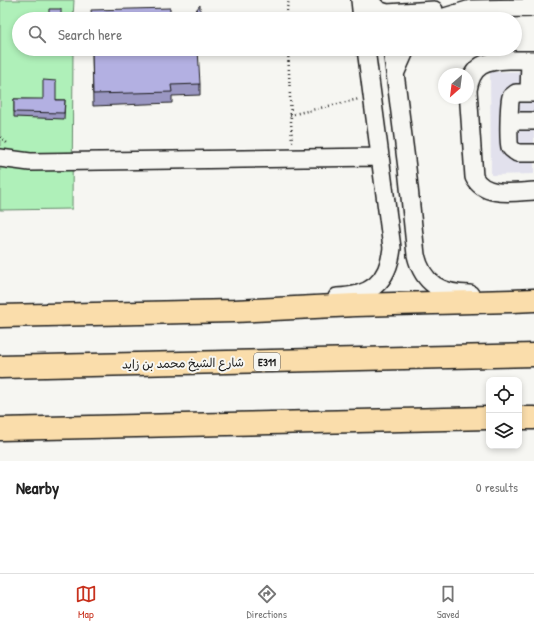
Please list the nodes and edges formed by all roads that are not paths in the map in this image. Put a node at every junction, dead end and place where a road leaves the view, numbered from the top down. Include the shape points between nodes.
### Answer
1 (360, 0) edge
2 (369, 0) edge
3 (416, 0) edge
4 (534, 8) edge
5 (387, 11) edge
6 (361, 12) edge
7 (403, 12) edge
8 (432, 12) edge
9 (450, 12) edge
10 (367, 56) edge
11 (393, 56) edge
12 (403, 56) edge
13 (532, 60) edge
14 (395, 74) junction
15 (532, 93) edge
16 (509, 121) junction
17 (534, 121) edge
18 (534, 153) edge
19 (0, 158) edge
20 (380, 163) junction
21 (407, 168) junction
22 (534, 191) edge
23 (534, 295) edge
24 (534, 300) edge
25 (282, 309) junction
26 (234, 311) junction
27 (534, 312) edge
28 (0, 316) edge
29 (534, 355) edge
30 (0, 367) edge
31 (486, 418) edge
32 (522, 418) edge
33 (534, 418) edge
34 (0, 429) edge

1 - 6 street
2 - 5 street via 378,10
3 - 8 street
4 - 9 street
5 - 7 street
10 - 20 street
11 - 14 street
12 - 14 street
13 - 15 street
13 - 22 street via 491,61 483,64 472,75 468,90 476,182 495,192
14 - 21 street
15 - 16 street via 516,93 511,97
16 - 17 street
16 - 18 street via 509,143 512,149 518,153
19 - 20 street via 30,162 292,158
20 - 21 street
20 - 26 street via 392,248 387,270 374,287 355,296 284,299
21 - 23 street via 416,255 420,270 430,282 438,288 458,294
24 - 25 highway
25 - 26 highway
25 - 27 highway via 362,316
26 - 28 highway
29 - 30 highway, شارع الشيخ محمد بن زايد / E311
31 - 34 highway
32 - 33 highway

